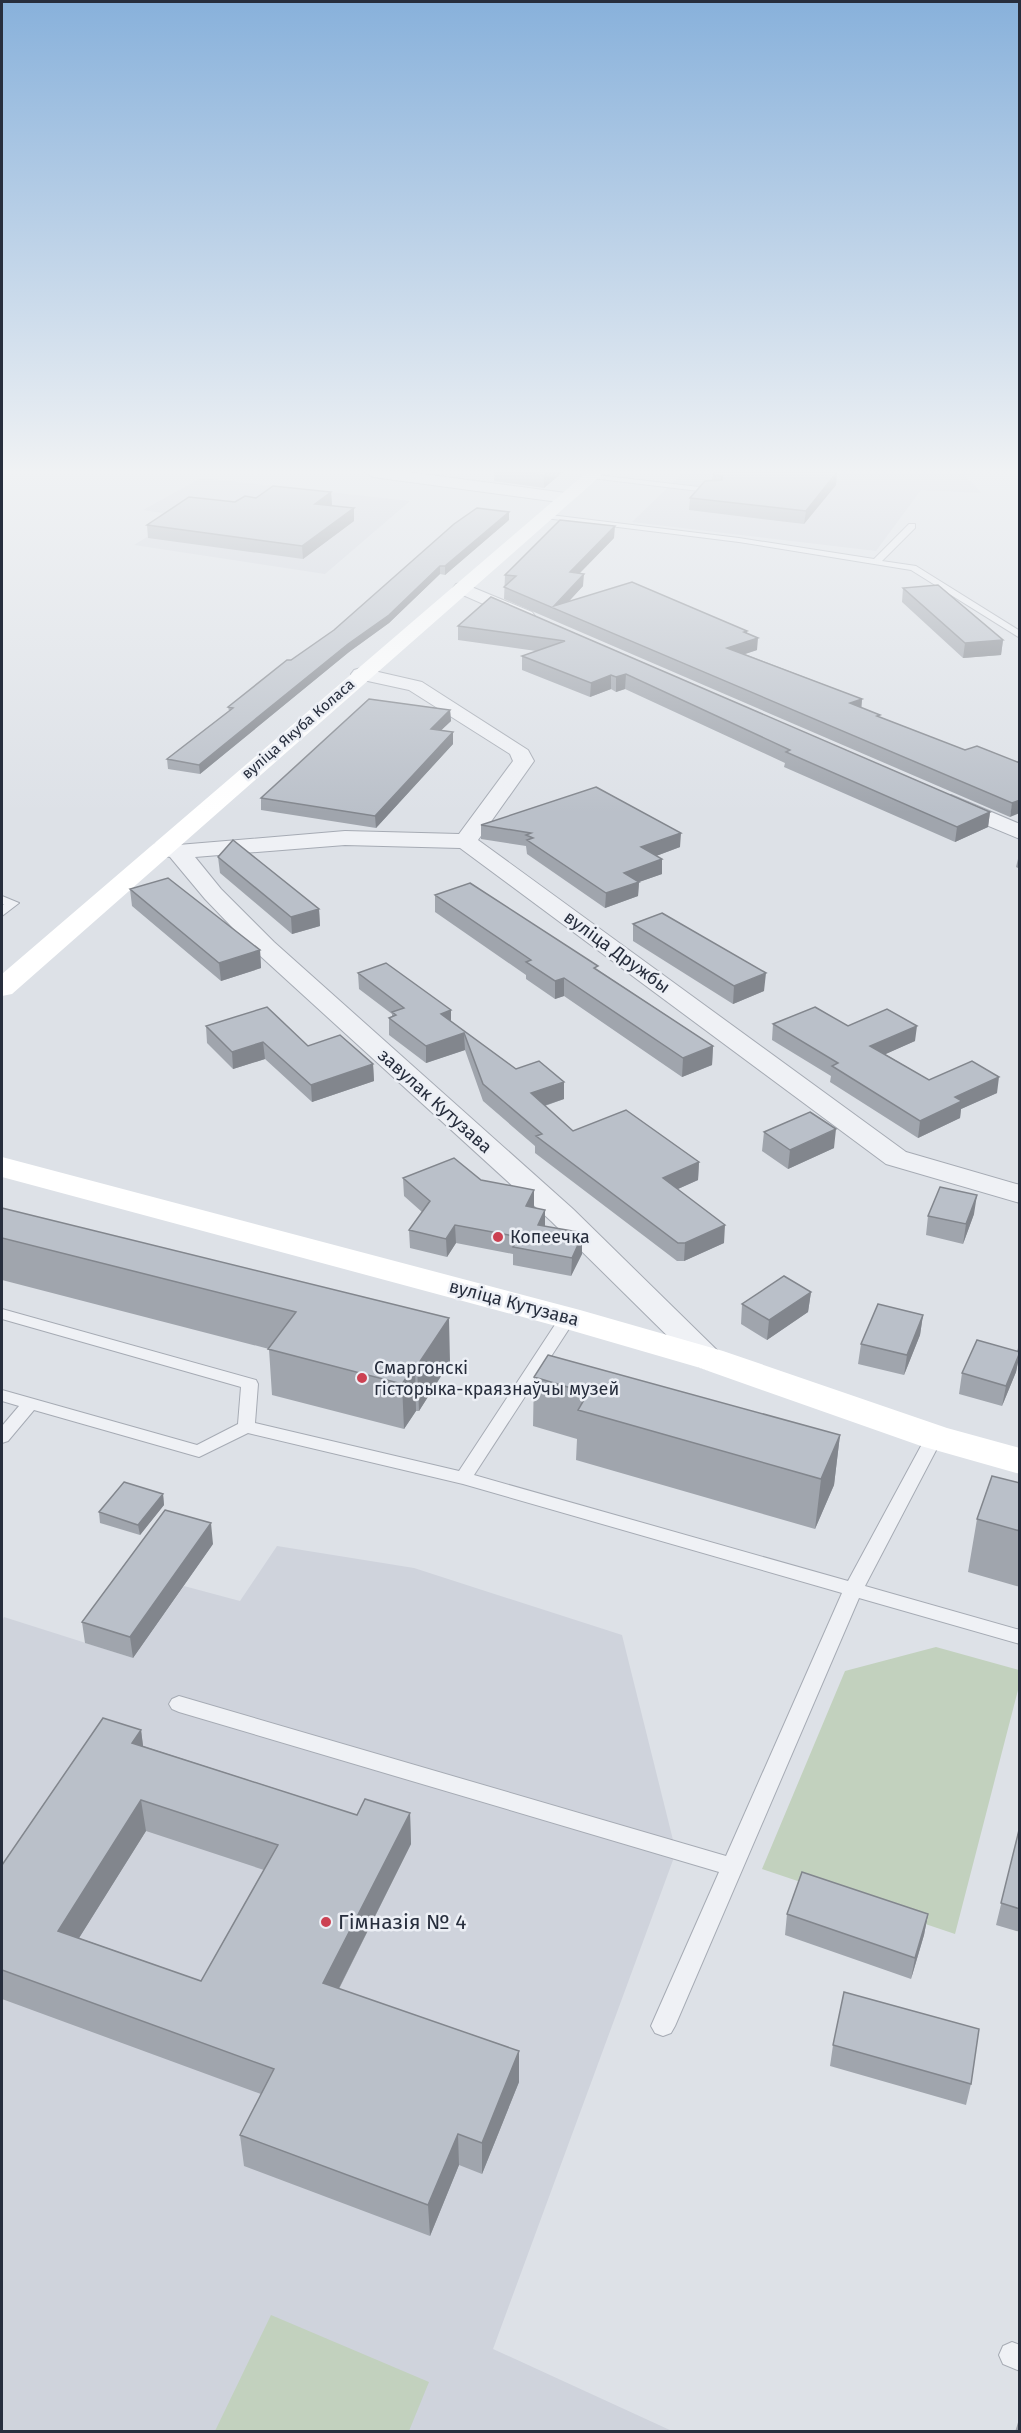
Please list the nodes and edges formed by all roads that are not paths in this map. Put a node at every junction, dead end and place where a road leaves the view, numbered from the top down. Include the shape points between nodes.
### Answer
1 (465, 586) edge
2 (941, 586) edge
3 (462, 588) junction
4 (542, 623) edge
5 (1020, 635) edge
6 (361, 674) junction
7 (933, 794) edge
8 (1020, 832) edge
9 (465, 841) junction
10 (169, 850) junction
11 (2, 900) edge
12 (2, 912) edge
13 (2, 988) edge
14 (2, 1167) edge
15 (1020, 1194) edge
16 (2, 1314) edge
17 (568, 1318) junction
18 (710, 1359) junction
19 (2, 1396) edge
20 (30, 1404) junction
21 (246, 1427) junction
22 (2, 1437) edge
23 (934, 1437) junction
24 (1020, 1461) edge
25 (463, 1478) junction
26 (853, 1590) junction
27 (1020, 1637) edge
28 (179, 1704) dead end
29 (732, 1867) junction
30 (663, 2026) dead end

1 - 3 main road, вуліца Якуба Коласа
2 - 5 lane
3 - 4 street
3 - 6 main road, вуліца Якуба Коласа
6 - 9 street via 415,686 518,750 524,761
6 - 10 main road, вуліца Якуба Коласа
7 - 8 street
9 - 10 street via 345,838
9 - 15 street, вуліца Дружбы via 896,1158
10 - 13 main road, вуліца Якуба Коласа
10 - 18 street, завулак Кутузава via 265,948 562,1215
11 - 12 lane via 13,903
14 - 17 main road, вуліца Кутузава
16 - 21 lane via 250,1384
17 - 18 main road, вуліца Кутузава
17 - 25 lane
18 - 23 main road, вуліца Кутузава
19 - 20 lane
20 - 21 lane via 199,1451
20 - 22 lane
21 - 25 lane
23 - 24 main road, вуліца Кутузава
23 - 26 lane
25 - 26 lane
26 - 27 lane
26 - 29 lane
28 - 29 lane
29 - 30 lane

